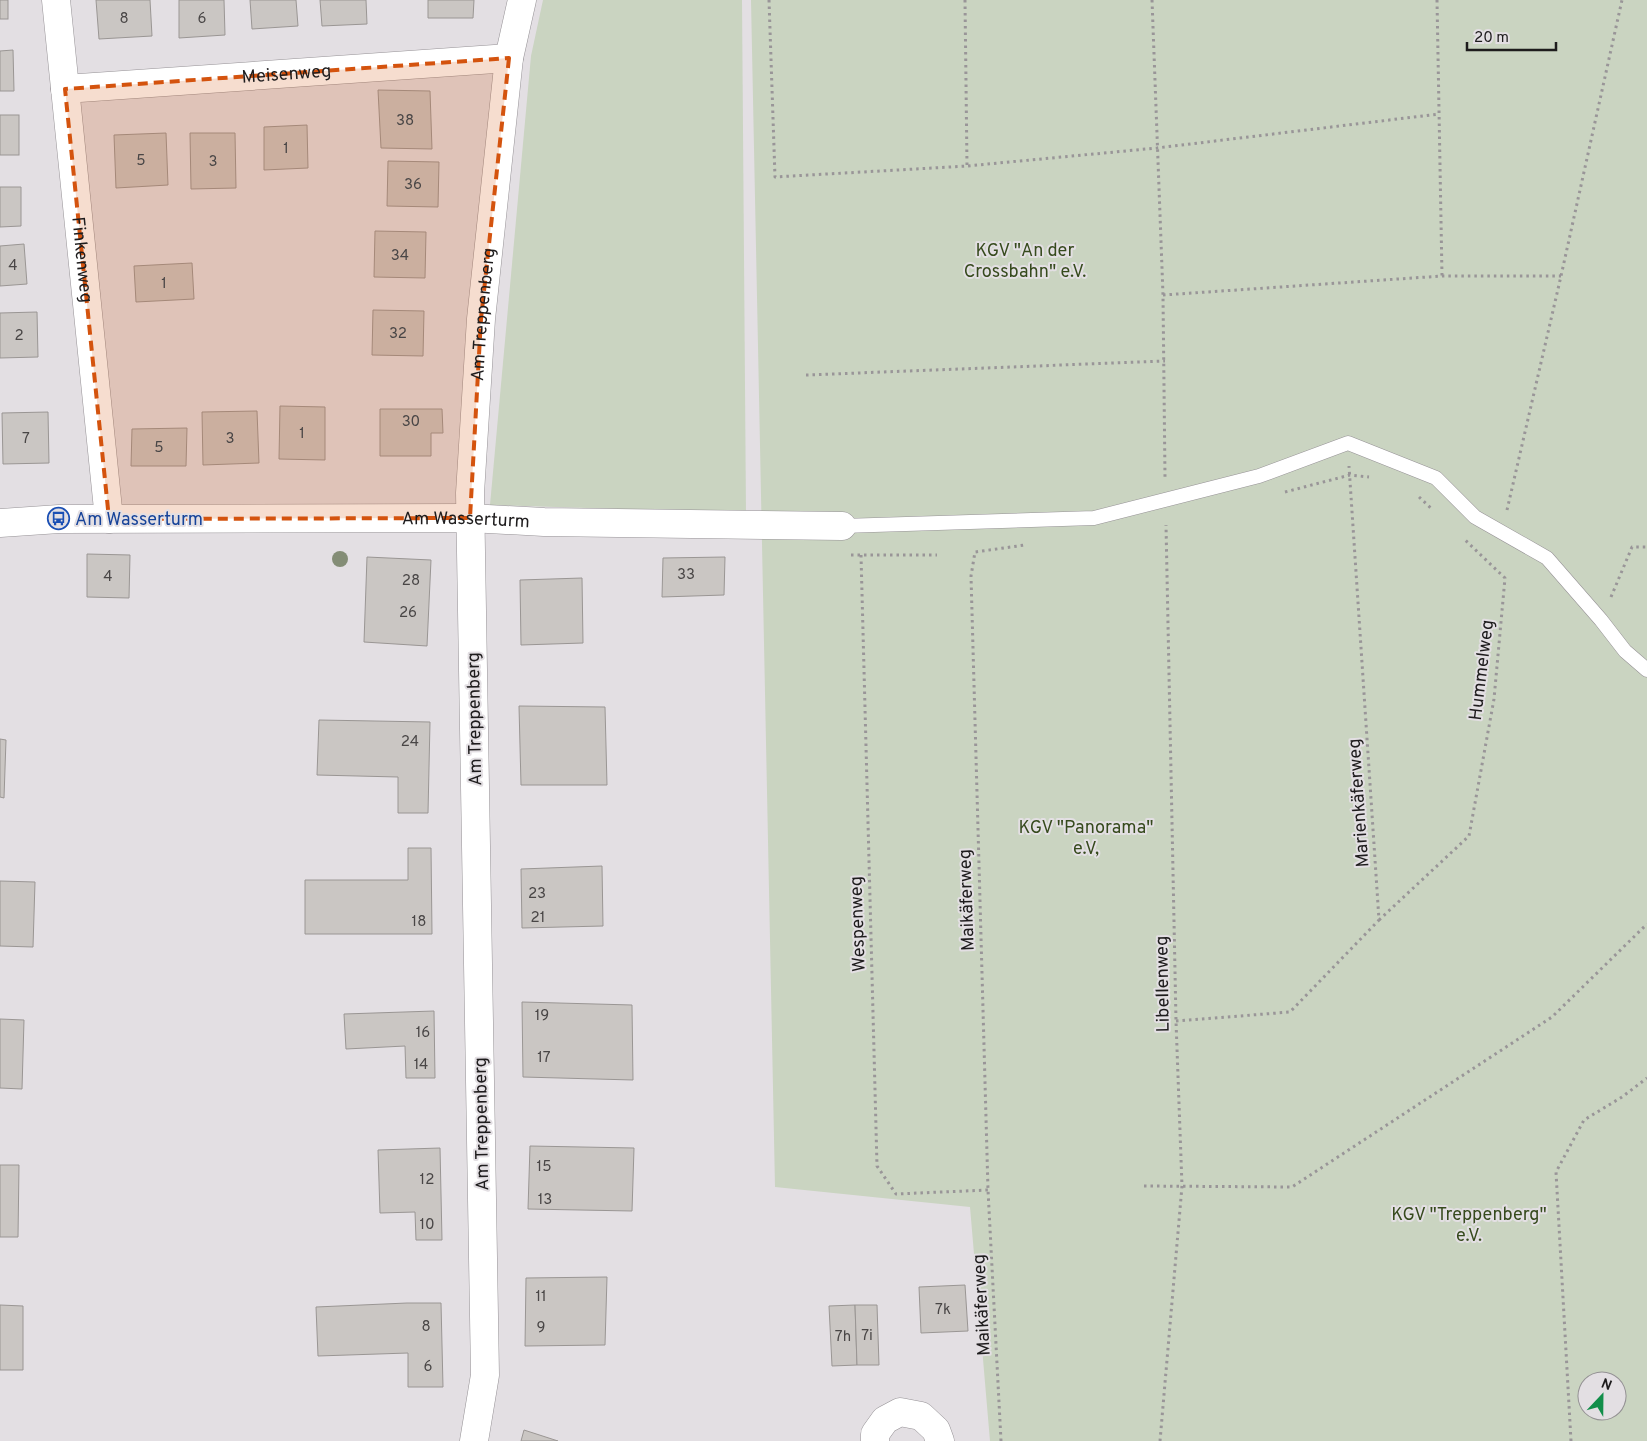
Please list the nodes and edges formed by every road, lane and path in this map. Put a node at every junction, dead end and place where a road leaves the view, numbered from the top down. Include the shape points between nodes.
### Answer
1 (56, 0) edge
2 (522, 0) edge
3 (769, 0) edge
4 (965, 0) edge
5 (1152, 0) edge
6 (1438, 0) edge
7 (1622, 0) edge
8 (509, 58) junction
9 (65, 89) junction
10 (1439, 114) junction
11 (1157, 148) junction
12 (967, 166) junction
13 (1442, 276) junction
14 (1561, 276) junction
15 (1163, 295) junction
16 (1165, 361) junction
17 (806, 376) dead end
18 (1348, 443) junction
19 (1350, 475) junction
20 (1377, 478) dead end
21 (1416, 494) dead end
22 (1165, 500) junction
23 (1435, 512) dead end
24 (470, 518) junction
25 (109, 519) junction
26 (0, 523) edge
27 (842, 526) joint
28 (1156, 526) dead end
29 (1456, 532) dead end
30 (1502, 532) junction
31 (1032, 544) dead end
32 (1647, 547) edge
33 (846, 555) dead end
34 (861, 555) junction
35 (938, 555) dead end
36 (1601, 620) junction
37 (1647, 670) edge
38 (1379, 920) junction
39 (1647, 924) edge
40 (1176, 1021) junction
41 (1647, 1078) edge
42 (1144, 1186) dead end
43 (1182, 1186) junction
44 (988, 1190) junction
45 (474, 1441) edge
46 (875, 1441) edge
47 (940, 1441) edge
48 (1001, 1441) edge
49 (1160, 1441) edge
50 (1571, 1441) edge

1 - 9 street, Finkenweg
2 - 8 street, Am Treppenberg
3 - 12 path via 775,177
4 - 12 path
5 - 11 path
6 - 10 path
7 - 14 path
8 - 9 street, Meisenweg
8 - 24 street, Am Treppenberg via 481,320
9 - 25 street, Finkenweg
10 - 11 path
10 - 13 path
11 - 12 path
11 - 15 path
13 - 14 path
13 - 15 path
14 - 30 path
15 - 16 path
16 - 17 path
16 - 22 path
18 - 19 path, Marienkäferweg
18 - 22 lane via 1259,476
18 - 30 lane via 1436,478 1475,517
19 - 20 path
19 - 38 path, Marienkäferweg
21 - 23 path
22 - 27 lane via 1094,518
24 - 25 street, Am Wasserturm
24 - 27 street, Am Wasserturm
24 - 45 street, Am Treppenberg via 485,1375
25 - 26 street, Am Wasserturm
28 - 40 path, Libellenweg via 1166,525
29 - 38 path, Hummelweg via 1505,578 1494,699 1469,836
30 - 36 lane via 1547,558
31 - 44 path, Maikäferweg via 975,552 971,576
32 - 36 path via 1632,547
33 - 34 path
34 - 35 path
34 - 44 path, Wespenweg via 877,1166 896,1194
36 - 37 lane via 1625,651
38 - 40 path via 1290,1012
39 - 43 path via 1552,1017 1292,1187
40 - 43 path, Libellenweg
41 - 50 path via 1584,1120 1556,1172
42 - 43 path
43 - 49 path, Libellenweg
44 - 48 path, Maikäferweg
46 - 47 street via 875,1434 885,1420 900,1412 921,1416 936,1430

